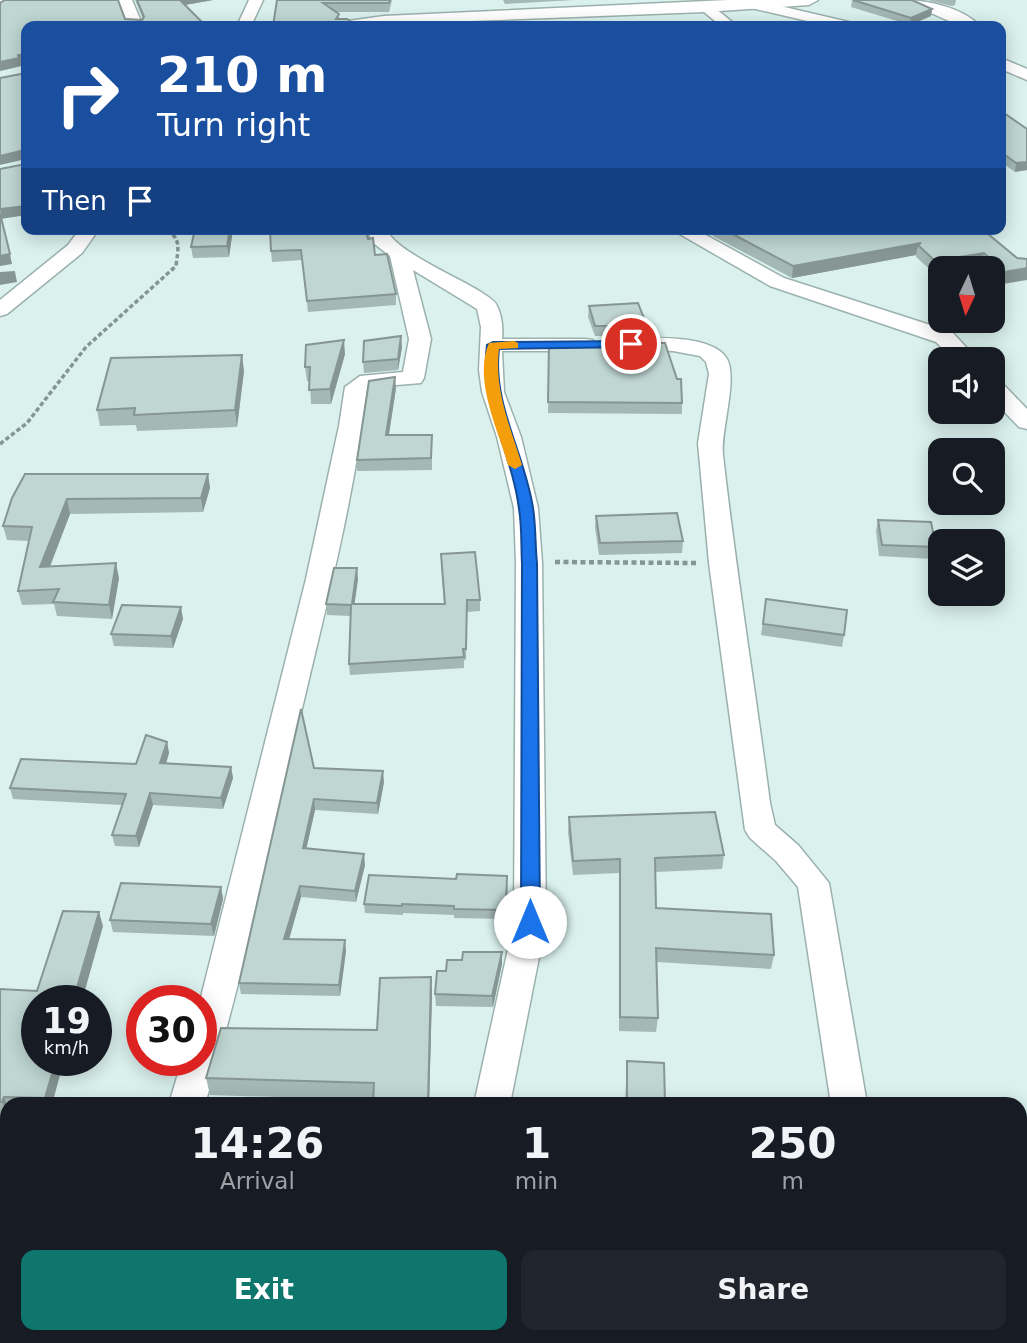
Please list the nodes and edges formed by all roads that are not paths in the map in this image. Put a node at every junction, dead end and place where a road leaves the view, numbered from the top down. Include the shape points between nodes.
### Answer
1 (2, 0) edge
2 (125, 0) edge
3 (256, 0) edge
4 (809, 0) edge
5 (909, 0) edge
6 (712, 4) edge
7 (752, 4) junction
8 (0, 6) edge
9 (134, 21) edge
10 (246, 21) edge
11 (432, 21) edge
12 (726, 21) edge
13 (826, 21) edge
14 (962, 21) edge
15 (1006, 65) edge
16 (1027, 75) edge
17 (86, 235) edge
18 (378, 235) edge
19 (691, 235) edge
20 (399, 254) junction
21 (56, 266) junction
22 (11, 273) edge
23 (0, 310) edge
24 (493, 345) junction
25 (954, 347) edge
26 (1005, 399) edge
27 (1027, 422) edge
28 (217, 1004) edge
29 (196, 1076) edge
30 (189, 1097) edge
31 (493, 1097) edge
32 (848, 1097) edge

1 - 8 street
2 - 9 street
3 - 10 street
4 - 7 street
5 - 14 street
6 - 7 street
6 - 11 street
6 - 12 street
7 - 13 street
15 - 16 street
17 - 21 street
18 - 20 street
19 - 25 street via 777,282 944,337
20 - 24 street via 487,306
20 - 28 street via 421,339 413,378 356,387 319,579
21 - 22 street
21 - 23 street
24 - 31 street via 493,392 526,508 530,922
24 - 32 street via 673,345 707,351 717,360 720,374 710,443 748,757 761,830 813,883
26 - 27 street
29 - 30 street

